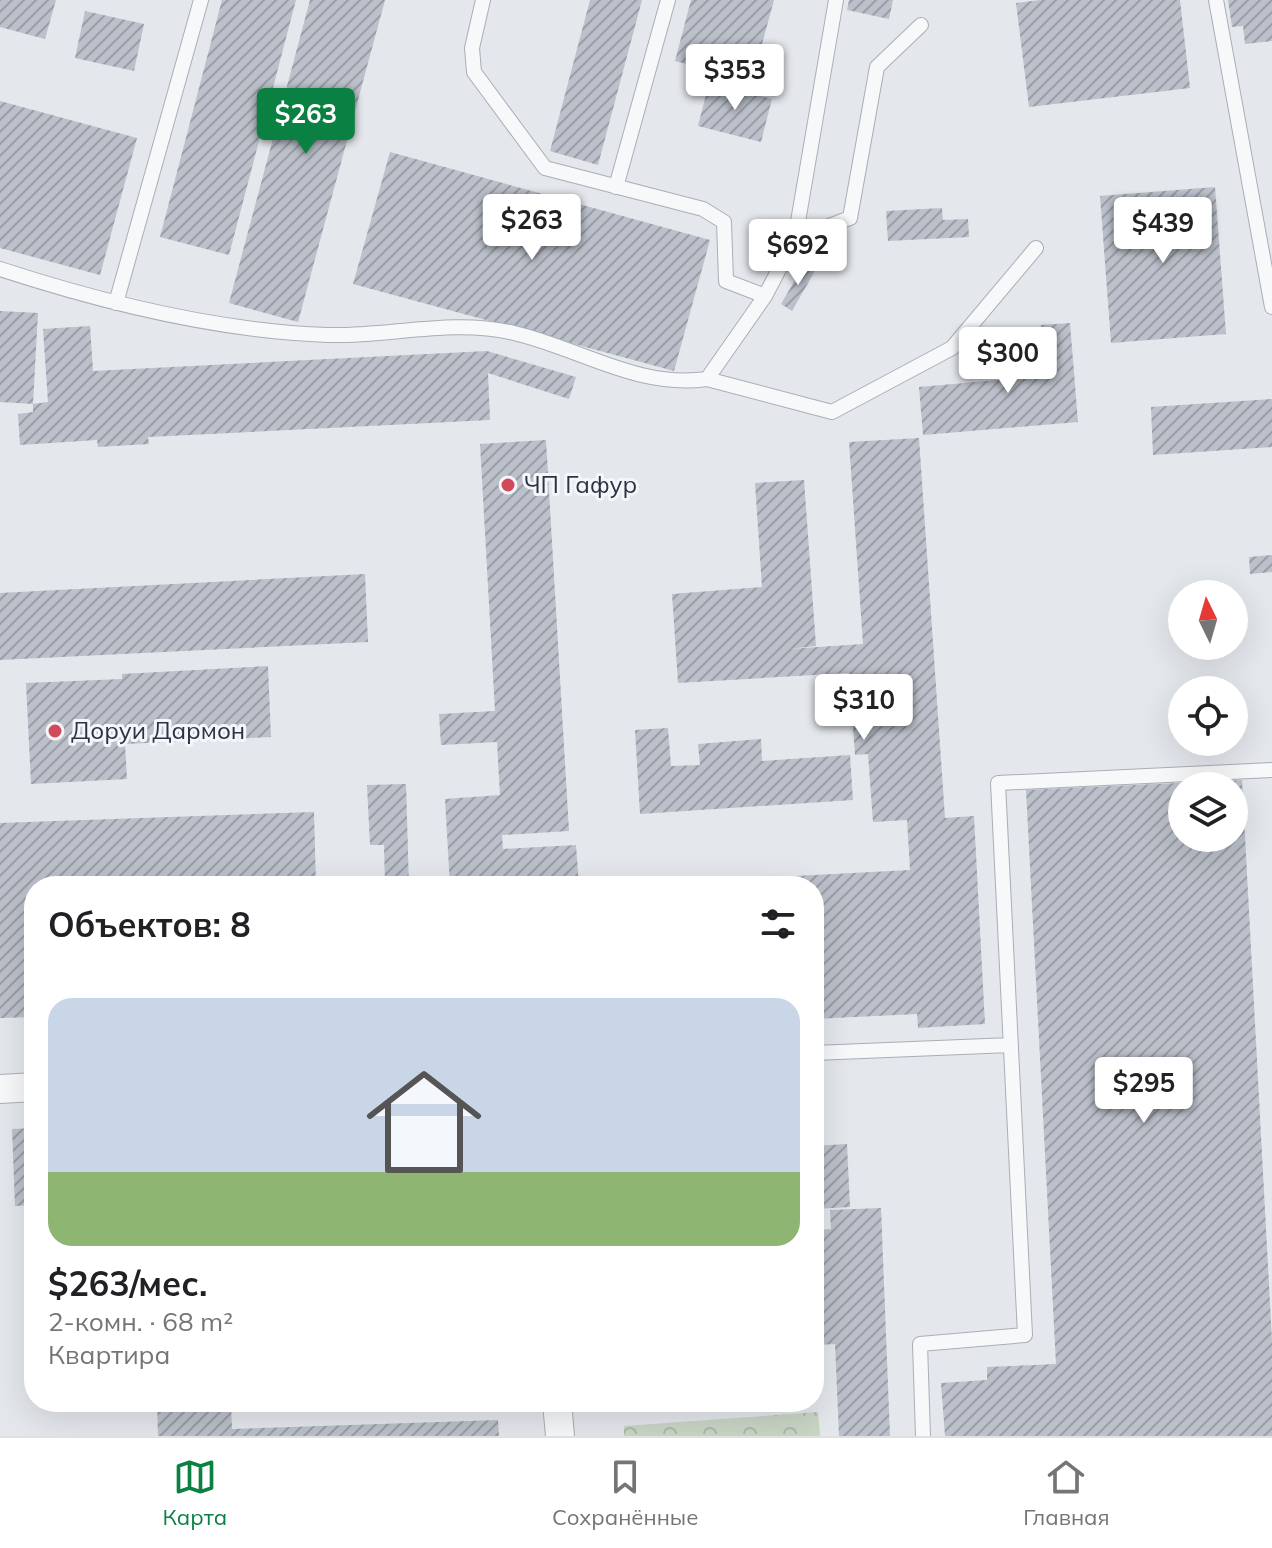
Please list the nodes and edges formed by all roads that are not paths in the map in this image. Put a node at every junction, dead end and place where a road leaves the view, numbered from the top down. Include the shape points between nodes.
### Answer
1 (201, 0) edge
2 (483, 0) edge
3 (668, 0) edge
4 (836, 0) edge
5 (1216, 0) edge
6 (921, 25) dead end
7 (616, 187) junction
8 (795, 239) junction
9 (1036, 248) dead end
10 (0, 269) edge
11 (765, 296) junction
12 (116, 303) junction
13 (1272, 307) edge
14 (707, 379) junction
15 (1272, 770) edge
16 (1011, 1045) junction
17 (824, 1053) edge
18 (24, 1088) edge
19 (0, 1089) edge
20 (558, 1412) edge
21 (560, 1436) edge
22 (923, 1436) edge

1 - 12 lane
2 - 7 lane via 472,48 474,72 545,168
3 - 7 lane
4 - 8 lane
5 - 13 lane
6 - 8 lane via 877,67 850,218
7 - 11 lane via 703,209 724,222 726,281
8 - 11 lane
9 - 14 lane via 952,348 832,412
10 - 12 lane
11 - 14 lane
12 - 14 lane via 280,333 344,335 460,327 514,333 645,376 679,383
15 - 16 lane via 998,783
16 - 17 lane
16 - 22 lane via 1025,1335 920,1344
18 - 19 street
20 - 21 street

